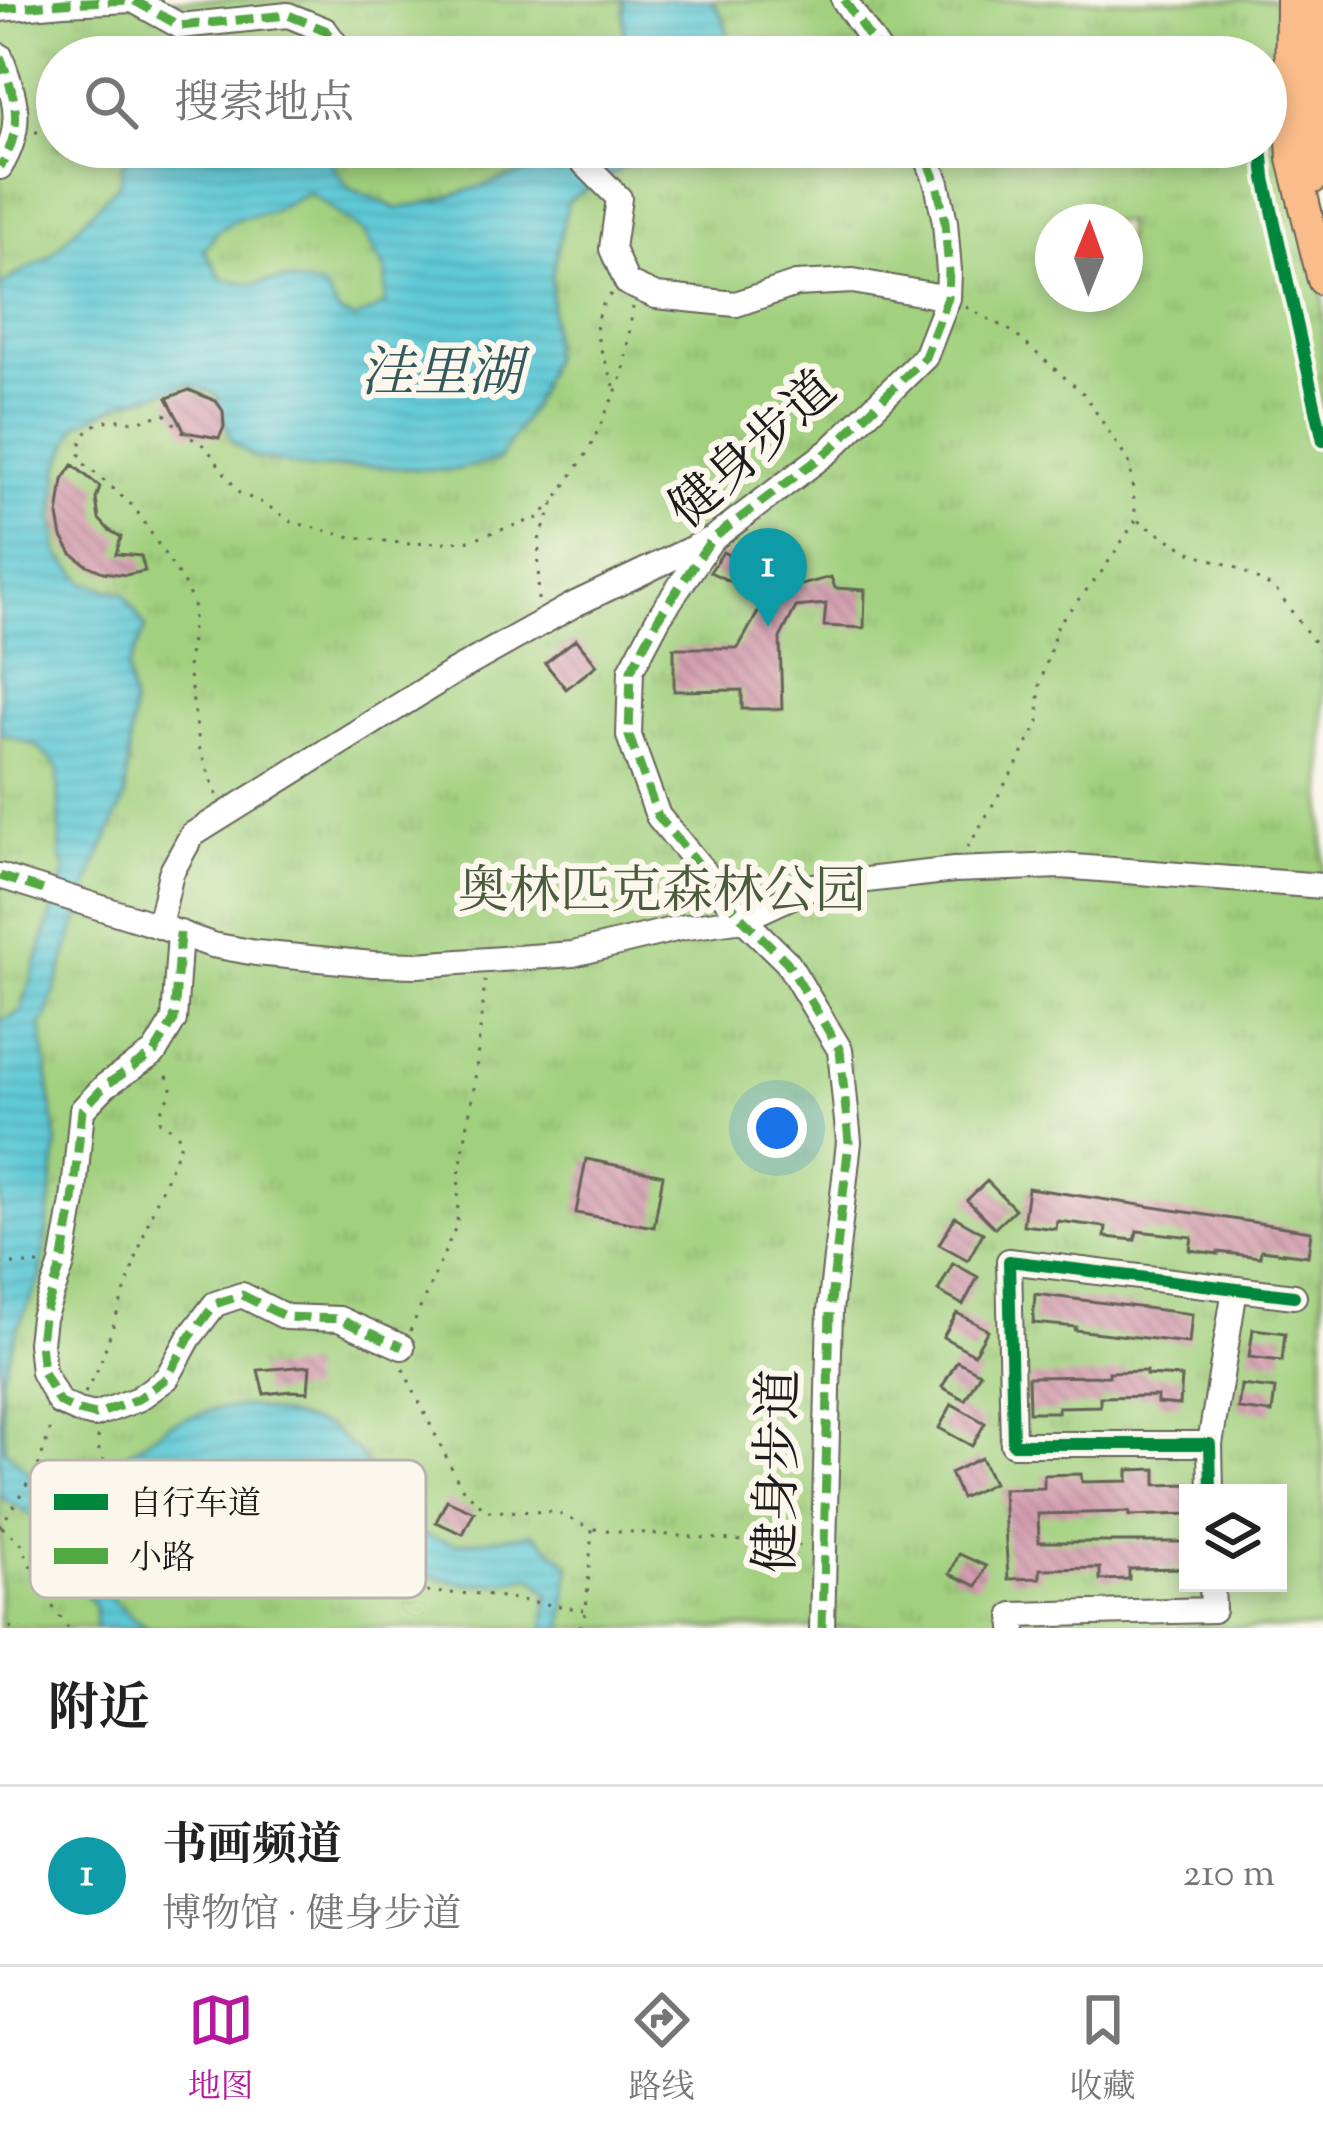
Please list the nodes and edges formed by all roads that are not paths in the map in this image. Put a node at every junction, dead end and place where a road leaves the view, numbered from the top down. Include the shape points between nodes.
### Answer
1 (844, 0) edge
2 (1303, 7) edge
3 (0, 9) edge
4 (329, 36) edge
5 (869, 36) edge
6 (0, 56) edge
7 (0, 167) edge
8 (589, 168) edge
9 (931, 168) edge
10 (1323, 280) edge
11 (948, 298) junction
12 (711, 540) junction
13 (0, 875) edge
14 (1323, 886) edge
15 (743, 919) junction
16 (170, 930) junction
17 (1235, 1288) junction
18 (1294, 1296) dead end
19 (402, 1347) road end
20 (1210, 1444) junction
21 (1211, 1484) edge
22 (1208, 1619) edge
23 (822, 1628) edge
24 (1014, 1628) edge

1 - 5 street
2 - 10 main road
3 - 4 street via 133,0 180,26 288,15
6 - 7 street via 16,100 15,132
8 - 11 street via 619,198 612,249 633,286 656,296 736,304 796,284 853,281
9 - 11 street, 健身步道 via 945,222
11 - 12 street, 健身步道 via 925,357 829,451
12 - 15 street, 健身步道 via 631,670 629,736 658,816
12 - 16 street via 452,673 192,835 171,873
13 - 16 street
14 - 15 street via 1061,866 955,870 814,886
15 - 16 street via 573,954 417,965 256,953
15 - 23 street, 健身步道 via 787,962 840,1050 849,1142 830,1311
16 - 19 street via 174,1020 154,1053 82,1110 73,1201 43,1318 43,1372 68,1406 95,1415 138,1399 167,1378 215,1304 242,1294 286,1317 339,1319
17 - 18 street
17 - 20 street
17 - 20 street via 1010,1261 1013,1444
20 - 21 street
22 - 24 street via 1013,1615

